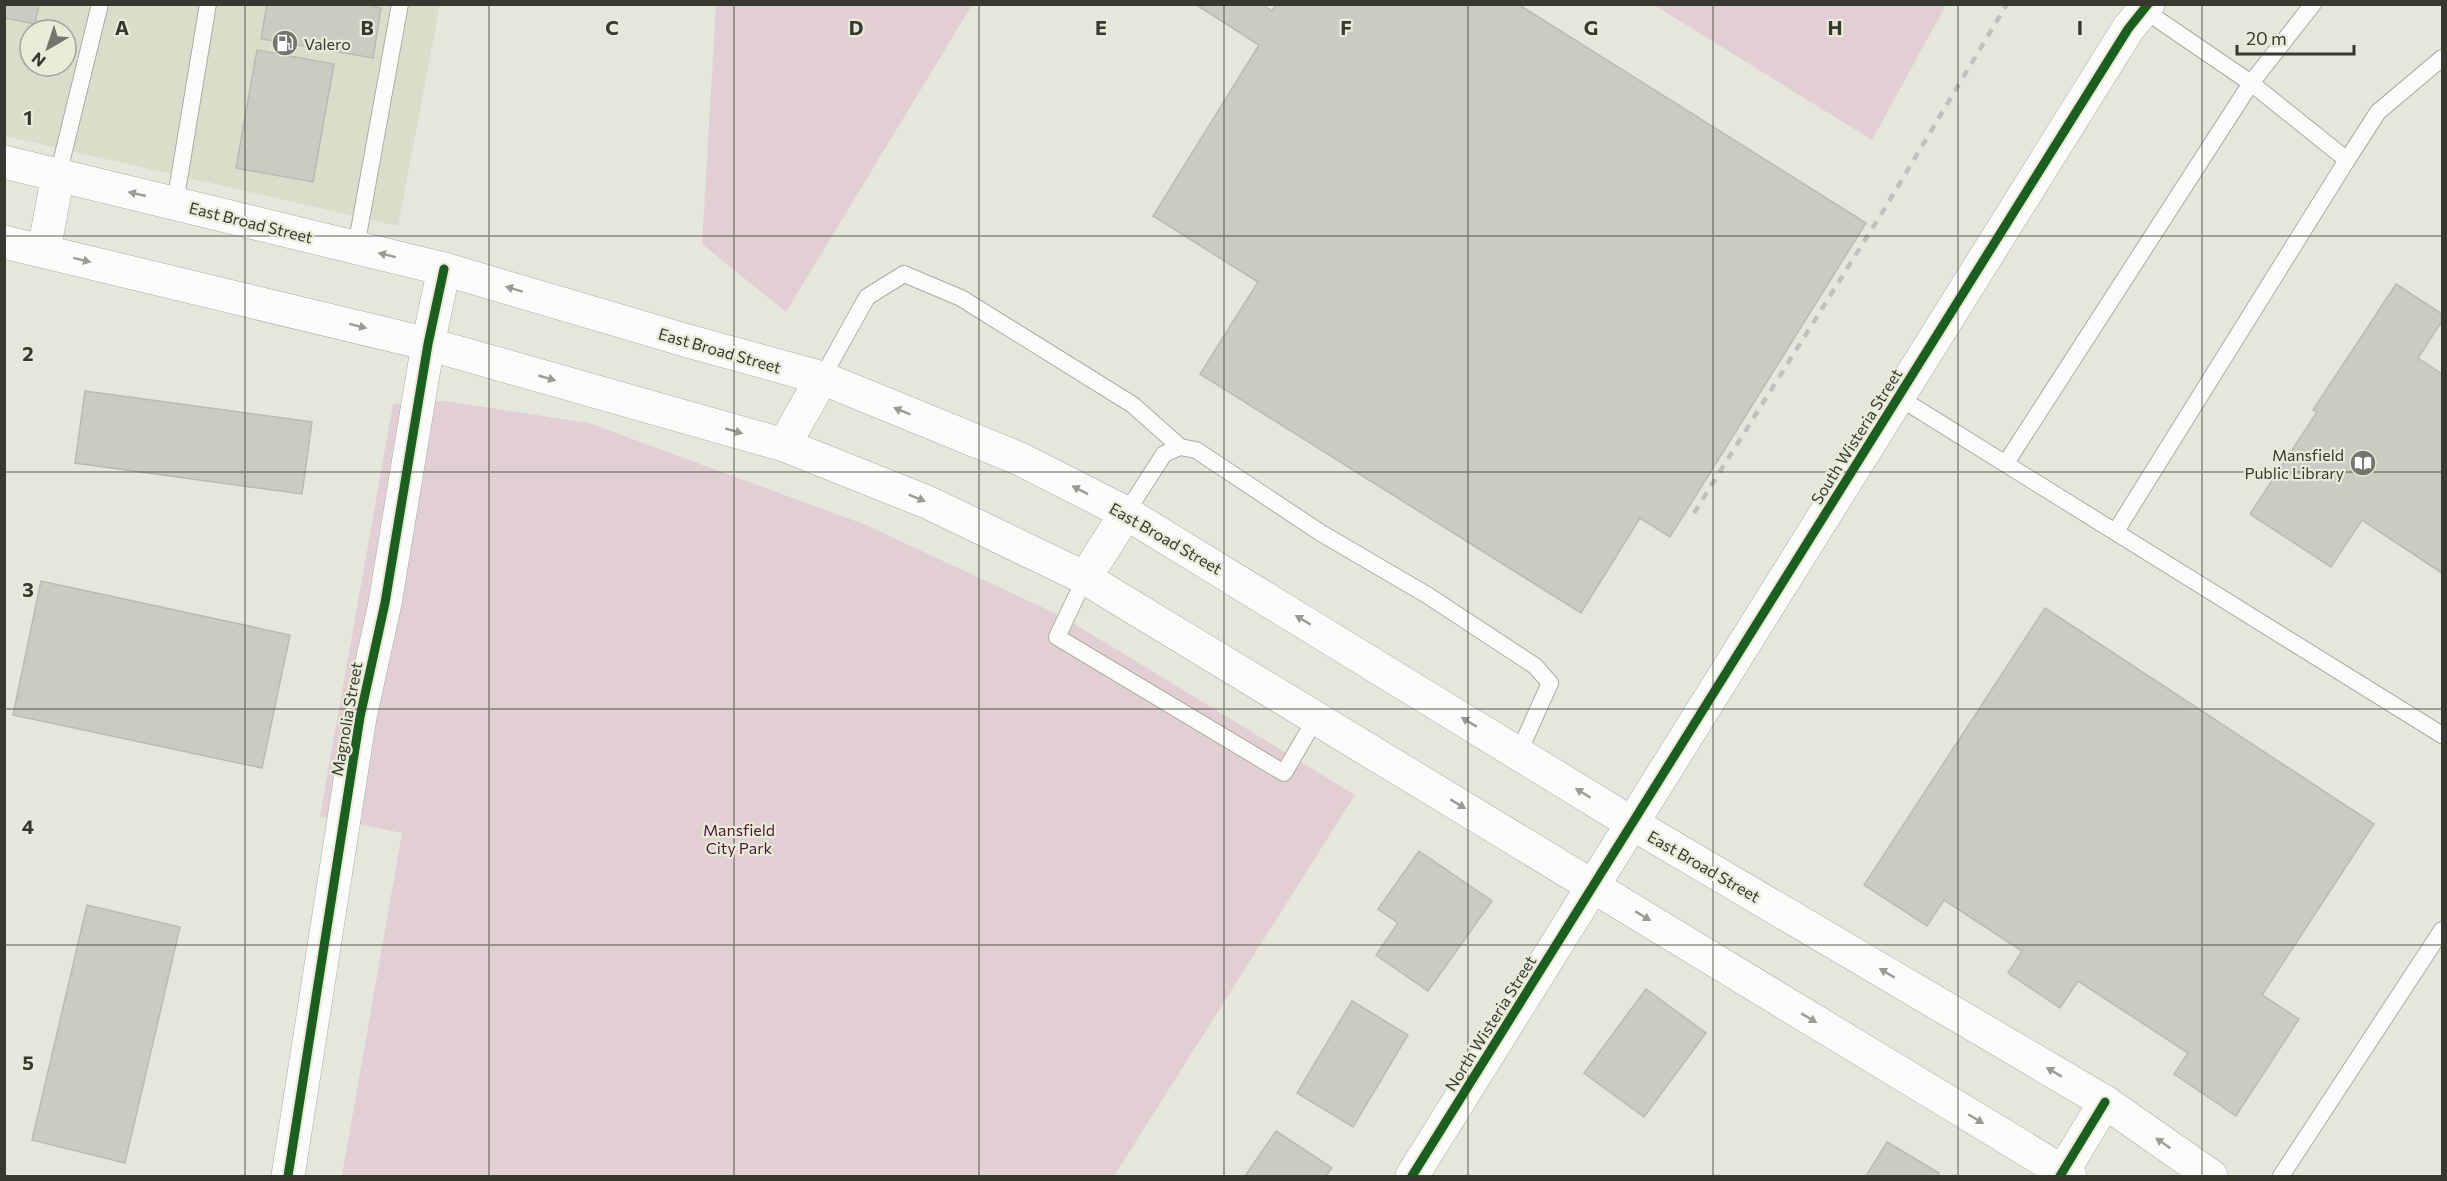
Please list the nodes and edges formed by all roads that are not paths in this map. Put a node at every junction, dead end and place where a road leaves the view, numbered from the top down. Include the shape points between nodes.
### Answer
1 (100, 4) edge
2 (208, 4) edge
3 (400, 4) edge
4 (2313, 4) edge
5 (2146, 7) edge
6 (2442, 58) edge
7 (2251, 84) junction
8 (2347, 160) junction
9 (4, 162) edge
10 (58, 175) junction
11 (175, 203) junction
12 (4, 242) edge
13 (356, 248) junction
14 (44, 250) junction
15 (444, 269) junction
16 (428, 344) junction
17 (822, 378) junction
18 (1898, 397) junction
19 (784, 445) junction
20 (1180, 447) junction
21 (2006, 463) junction
22 (1126, 513) junction
23 (2116, 531) junction
24 (1085, 578) junction
25 (1316, 718) junction
26 (2442, 735) edge
27 (1519, 752) junction
28 (1633, 824) junction
29 (1593, 886) junction
30 (2442, 930) edge
31 (2105, 1102) junction
32 (2064, 1175) edge
33 (288, 1176) edge
34 (1412, 1176) edge
35 (2211, 1176) edge
36 (2281, 1176) edge

1 - 10 lane
2 - 11 lane
3 - 13 lane
4 - 7 lane
5 - 7 lane
5 - 18 main road, South Wisteria Street via 2122,39
6 - 8 lane via 2378,112
7 - 8 lane
7 - 21 lane
8 - 23 lane
9 - 10 main road, East Broad Street
11 -> 10 main road, East Broad Street
10 - 14 main road
11 - 13 main road, East Broad Street
12 - 14 main road
15 -> 13 main road, East Broad Street
14 -> 16 main road
15 - 16 main road, Magnolia Street
17 -> 15 main road, East Broad Street
16 -> 19 main road
16 - 33 main road, Magnolia Street via 385,603 360,717
17 - 19 main road
17 - 20 lane via 867,297 904,273 961,297 1132,405
22 -> 17 main road, East Broad Street via 1020,459
18 - 21 lane
18 - 28 main road, South Wisteria Street
19 -> 24 main road via 927,502
20 - 22 lane via 1164,454
20 - 27 lane via 1196,450 1535,666 1550,683
21 - 23 lane
22 - 24 main road
27 -> 22 main road, East Broad Street
23 - 26 lane
24 - 25 main road
24 - 25 lane via 1057,637 1284,773
25 -> 29 main road
28 -> 27 main road, East Broad Street
28 - 29 main road, South Wisteria Street
31 -> 28 main road, East Broad Street
29 -> 32 main road
29 - 34 main road, North Wisteria Street
30 - 36 lane
31 - 32 main road
35 -> 31 main road, East Broad Street

